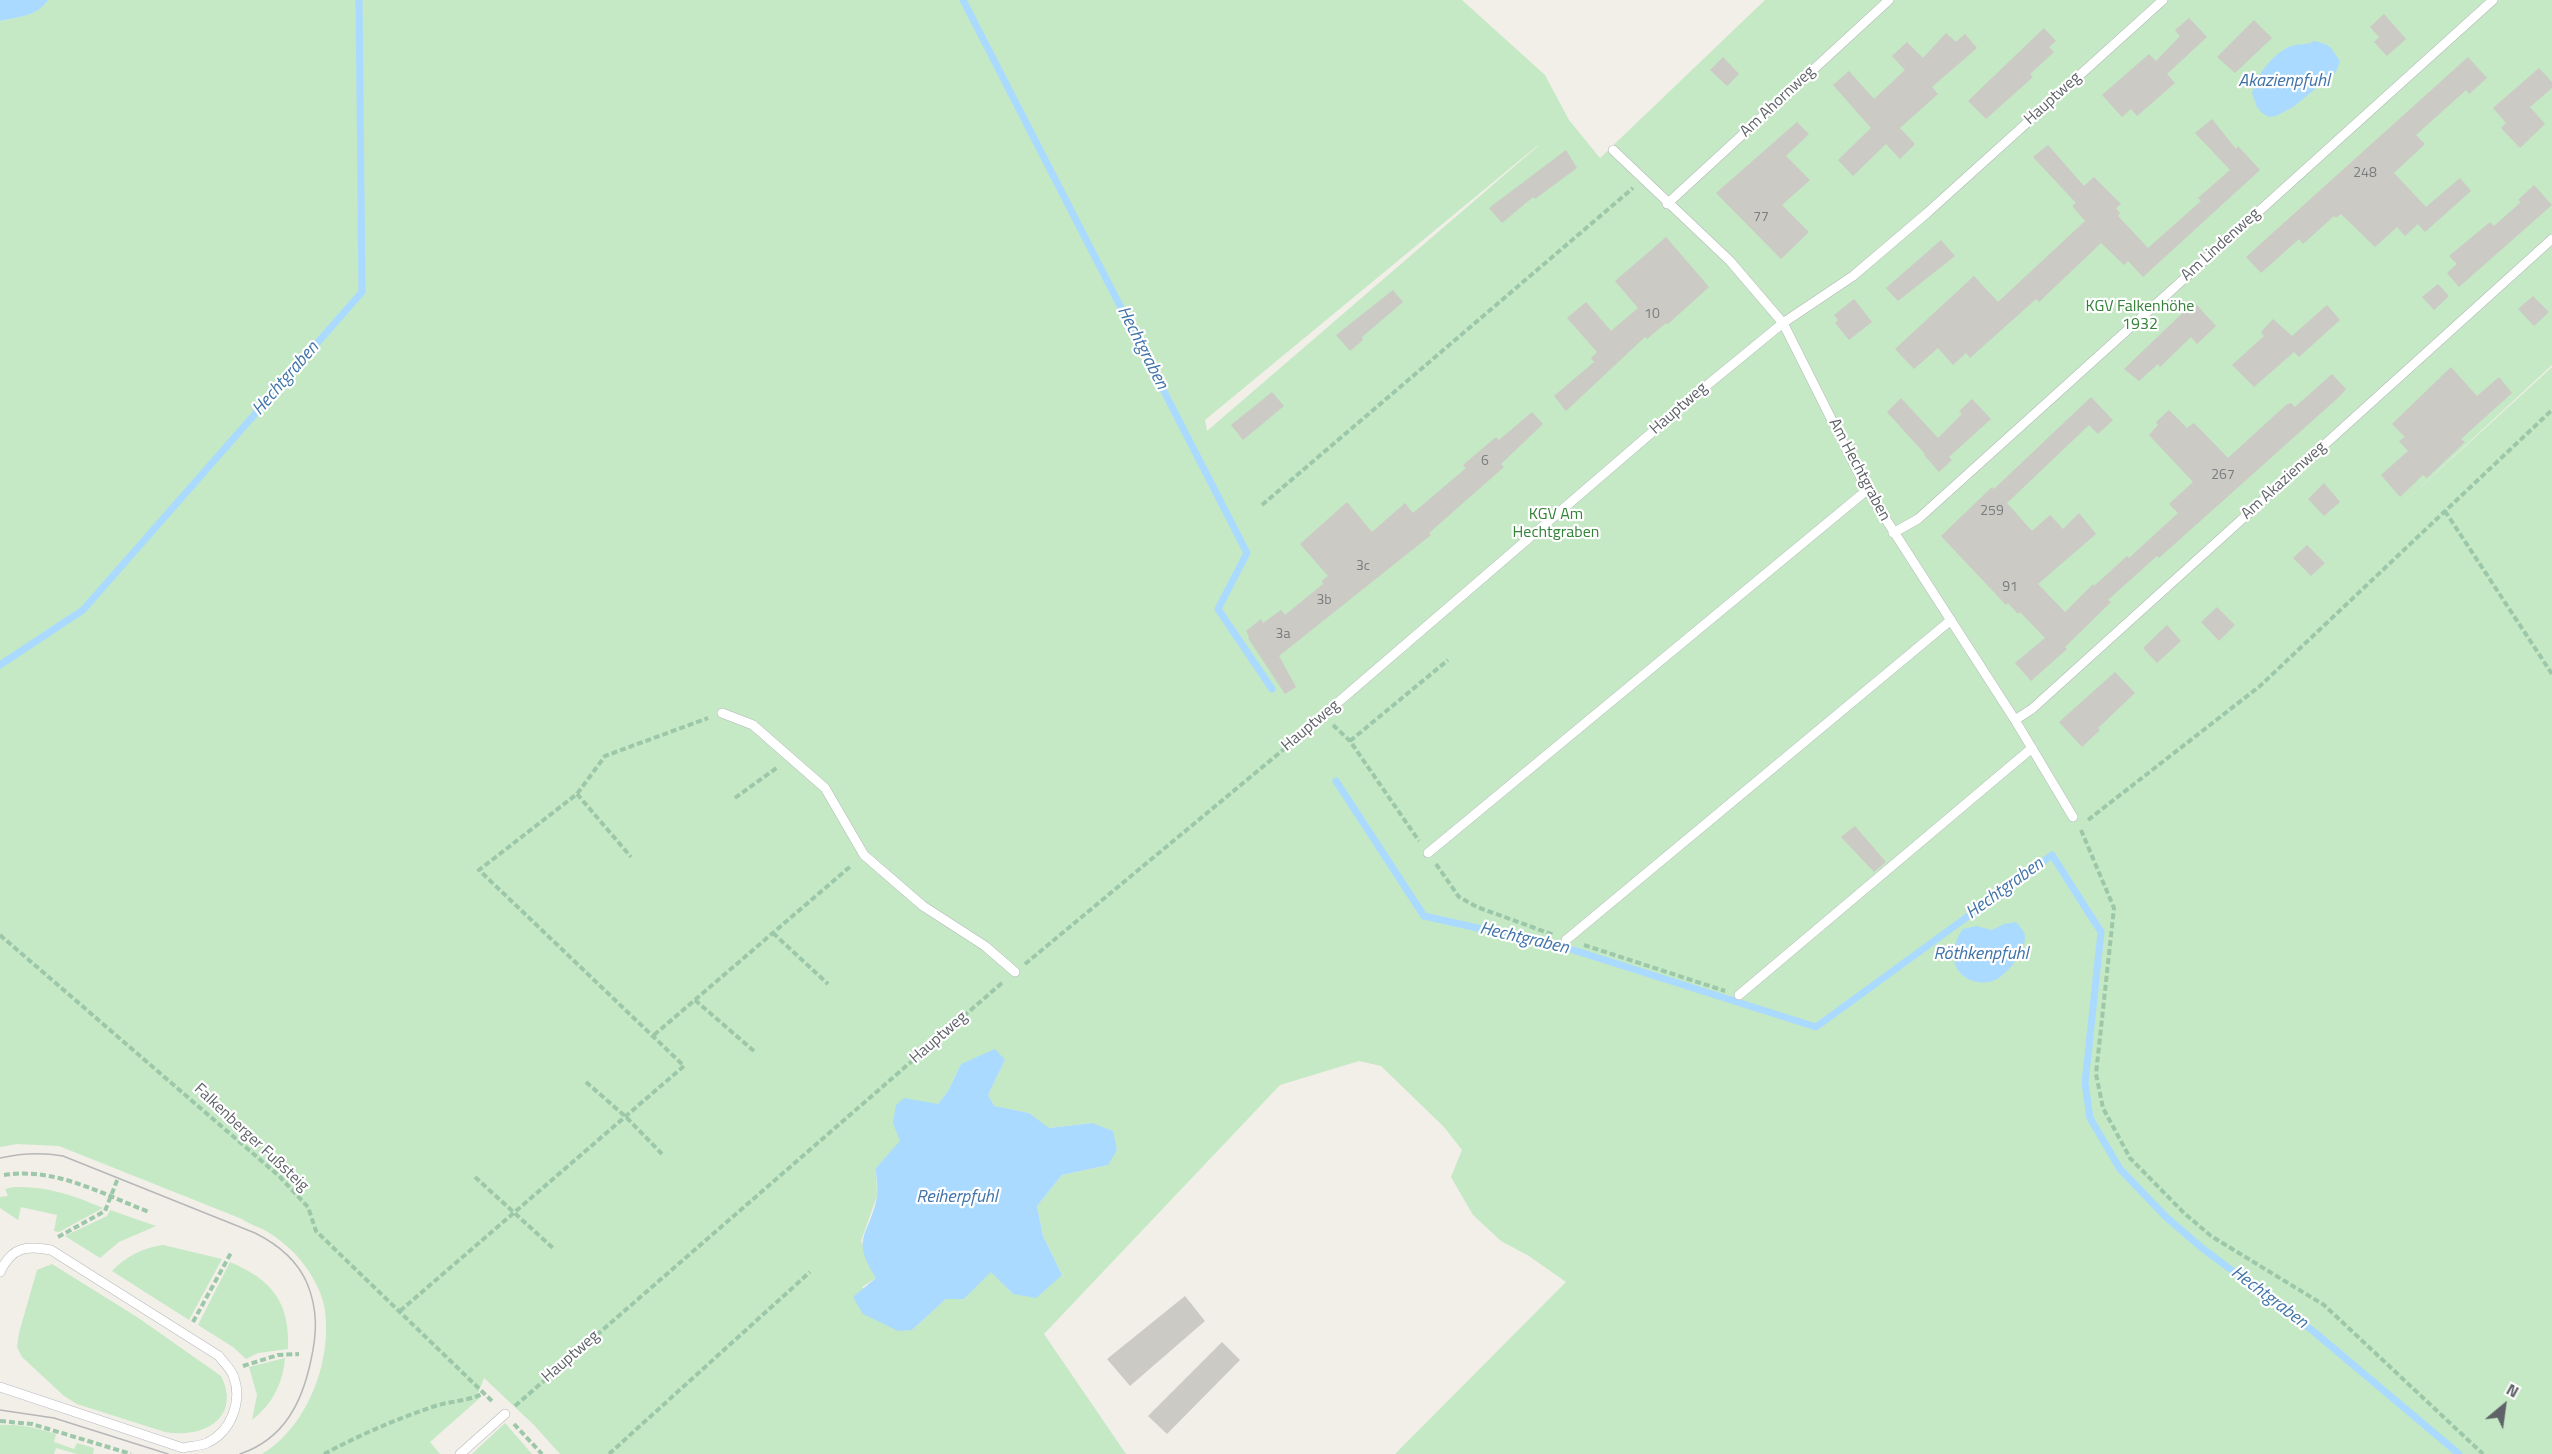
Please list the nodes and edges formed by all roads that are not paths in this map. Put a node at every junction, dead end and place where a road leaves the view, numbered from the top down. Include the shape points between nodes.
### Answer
1 (1889, 0) edge
2 (2163, 0) edge
3 (2493, 0) edge
4 (1613, 150) dead end
5 (1667, 204) junction
6 (2552, 239) edge
7 (1783, 323) junction
8 (1867, 490) junction
9 (1893, 533) junction
10 (1951, 620) junction
11 (722, 713) road end
12 (2015, 720) junction
13 (1300, 735) road end
14 (2032, 748) junction
15 (2073, 817) dead end
16 (1428, 853) road end
17 (1566, 940) road end
18 (1015, 972) road end
19 (1739, 995) road end
20 (0, 1270) edge
21 (0, 1387) edge
22 (505, 1414) road end
23 (460, 1454) edge

1 - 5 lane, Am Ahornweg
2 - 7 lane, Hauptweg via 1927,213 1852,276
3 - 9 lane, Am Lindenweg via 1918,519
4 - 5 lane, Am Hechtgraben
5 - 7 lane, Am Hechtgraben via 1730,261
6 - 12 lane, Am Akazienweg via 2032,709
7 - 8 lane, Am Hechtgraben
7 - 13 lane, Hauptweg
8 - 9 lane, Am Hechtgraben
8 - 16 lane
9 - 10 lane, Am Hechtgraben
10 - 12 lane, Am Hechtgraben
10 - 17 lane
11 - 18 lane via 753,725 825,788 864,855 923,906 985,946
12 - 14 lane, Am Hechtgraben
14 - 15 lane, Am Hechtgraben
14 - 19 lane
20 - 21 lane via 13,1253 29,1246 51,1250 219,1356 232,1372 237,1392 235,1413 223,1431 207,1443 183,1448
22 - 23 lane

